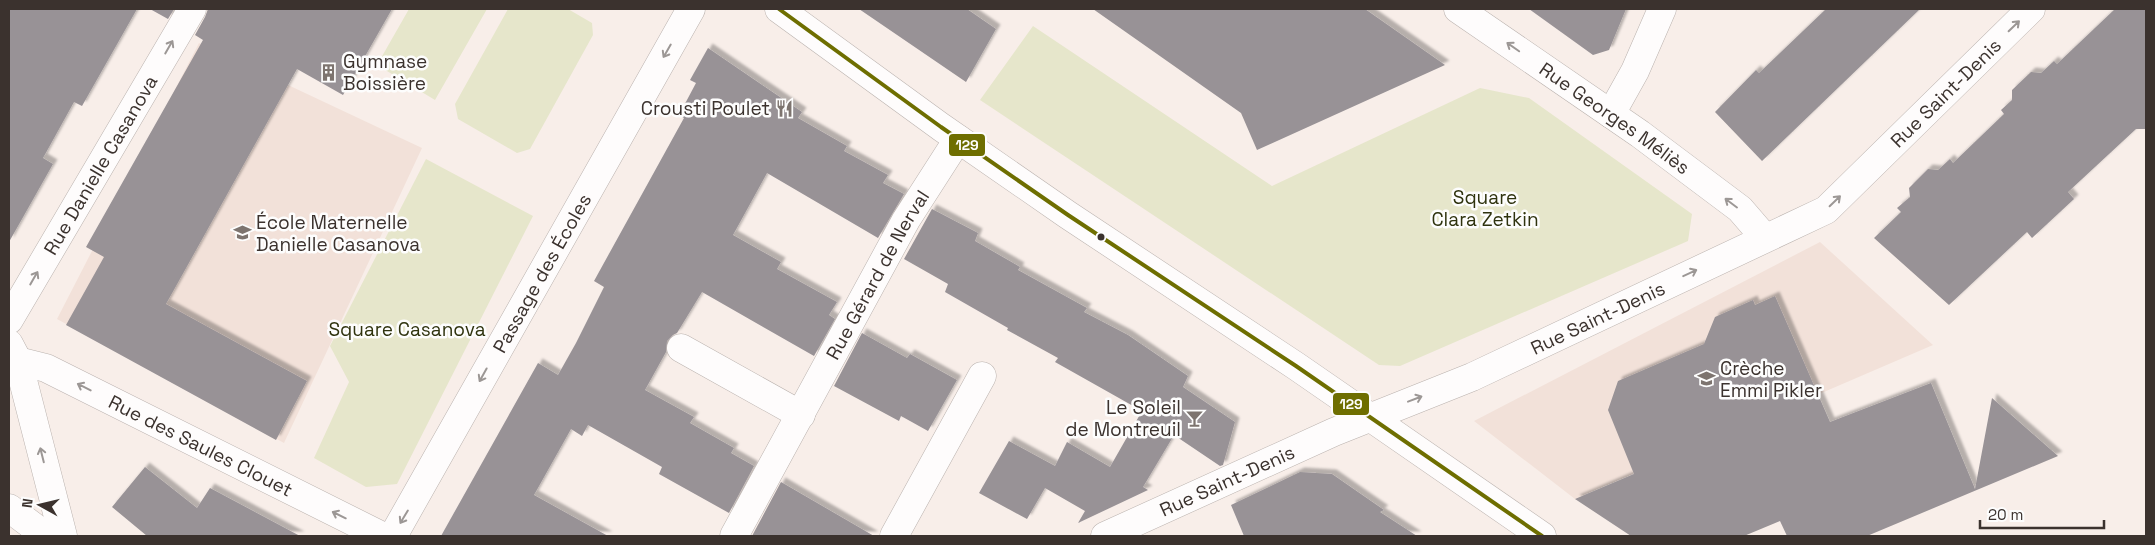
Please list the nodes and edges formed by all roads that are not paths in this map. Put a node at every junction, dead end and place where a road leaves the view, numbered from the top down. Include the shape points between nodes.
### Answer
1 (192, 9) edge
2 (691, 9) edge
3 (779, 9) edge
4 (1458, 9) edge
5 (1662, 9) edge
6 (2031, 9) edge
7 (1611, 114) junction
8 (958, 139) junction
9 (1765, 238) junction
10 (9, 320) edge
11 (681, 348) dead end
12 (14, 352) edge
13 (982, 376) dead end
14 (801, 415) junction
15 (1370, 416) junction
16 (10, 511) edge
17 (46, 536) edge
18 (63, 536) edge
19 (382, 536) edge
20 (392, 536) edge
21 (734, 536) edge
22 (894, 536) edge
23 (1104, 536) edge
24 (1542, 536) edge

10 -> 1 street, Rue Danielle Casanova
2 -> 20 street, Passage des Écoles
3 - 8 street
7 -> 4 street, Rue Georges Méliès
5 - 7 street
9 -> 6 street, Rue Saint-Denis via 1826,210
9 -> 7 street, Rue Georges Méliès via 1740,209
8 - 14 street, Rue Gérard de Nerval via 906,220
8 - 15 street
15 -> 9 street, Rue Saint-Denis via 1472,377
11 - 14 street
18 -> 12 street
19 -> 12 street, Rue des Saules Clouet
13 - 22 street
14 - 21 street, Rue Gérard de Nerval
15 - 23 street, Rue Saint-Denis
15 - 24 street
16 - 17 street

